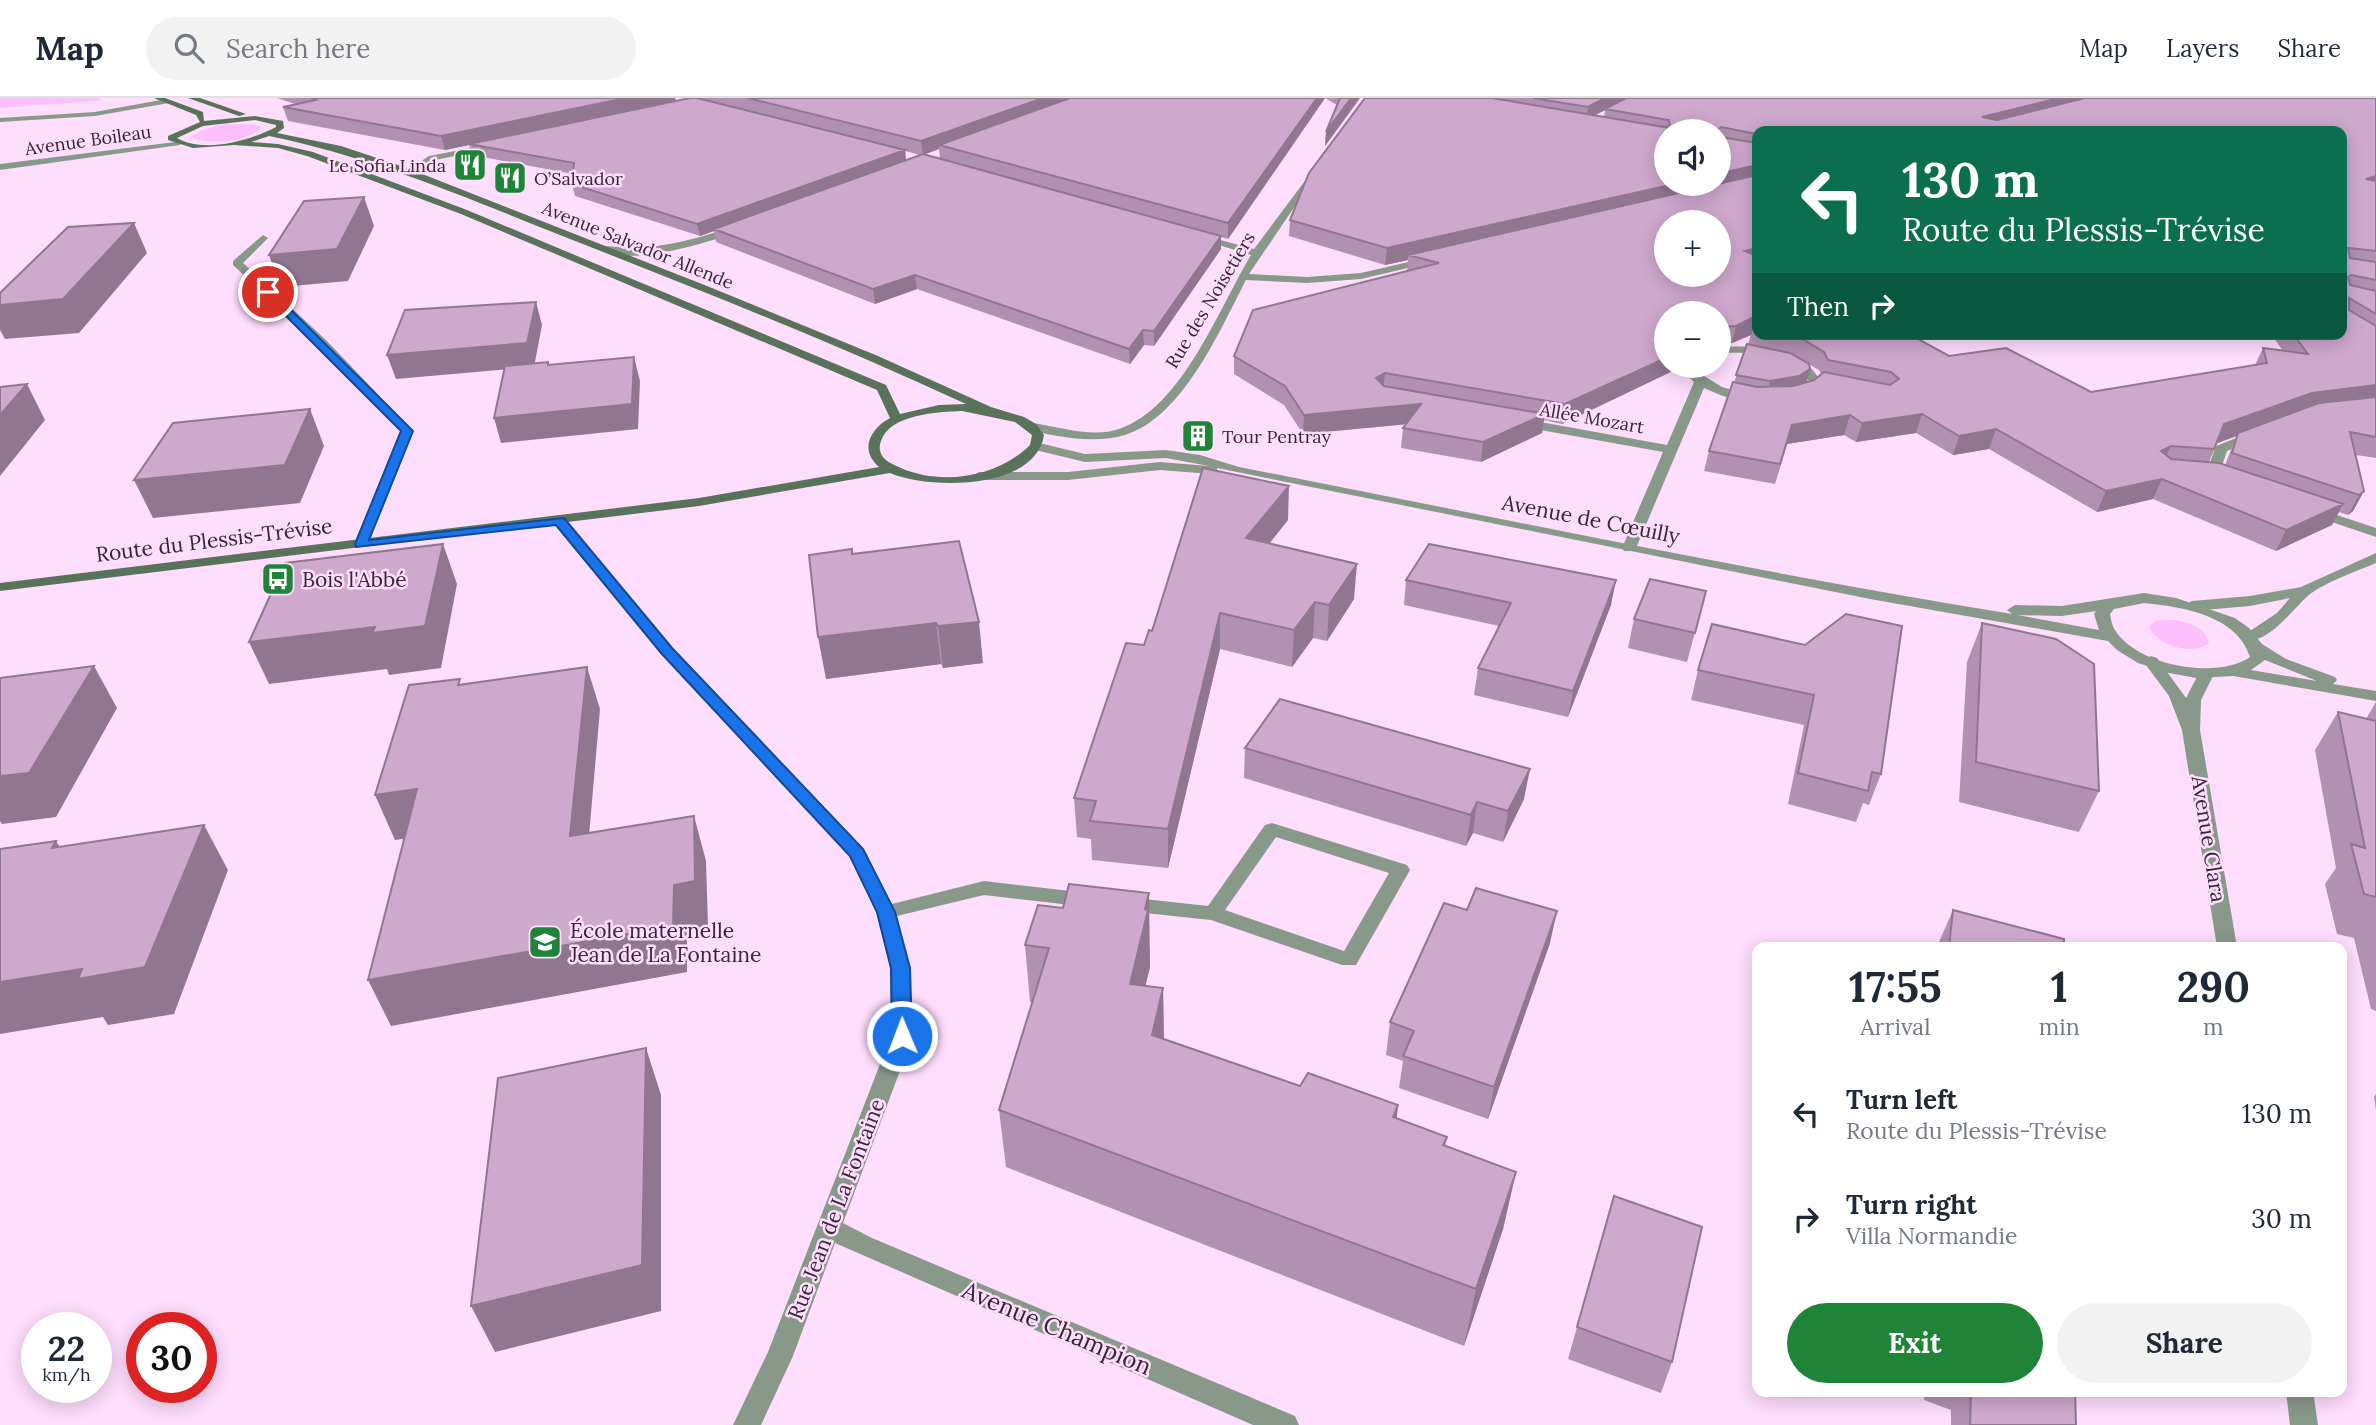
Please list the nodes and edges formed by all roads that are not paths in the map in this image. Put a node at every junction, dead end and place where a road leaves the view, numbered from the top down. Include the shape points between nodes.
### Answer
1 (192, 98) edge
2 (162, 99) edge
3 (255, 118) junction
4 (0, 120) edge
5 (201, 124) junction
6 (271, 134) junction
7 (171, 138) junction
8 (234, 143) junction
9 (180, 144) junction
10 (498, 144) edge
11 (1319, 164) edge
12 (0, 166) edge
13 (407, 173) junction
14 (743, 227) edge
15 (1190, 235) edge
16 (263, 238) dead end
17 (605, 249) junction
18 (1256, 253) junction
19 (1440, 257) edge
20 (1244, 277) junction
21 (1731, 350) edge
22 (1696, 378) edge
23 (1700, 382) junction
24 (1791, 397) edge
25 (1768, 399) edge
26 (985, 408) junction
27 (897, 420) junction
28 (1507, 420) edge
29 (1033, 427) junction
30 (2273, 428) edge
31 (1035, 446) junction
32 (1671, 450) junction
33 (890, 468) junction
34 (1237, 470) junction
35 (979, 476) junction
36 (2237, 485) edge
37 (2300, 507) edge
38 (559, 521) junction
39 (2376, 534) edge
40 (361, 544) junction
41 (1629, 548) junction
42 (2376, 557) edge
43 (0, 587) edge
44 (2305, 592) junction
45 (2109, 605) junction
46 (2192, 606) junction
47 (1938, 608) junction
48 (2110, 637) junction
49 (2253, 642) junction
50 (2151, 661) junction
51 (2239, 673) junction
52 (2206, 674) junction
53 (2376, 695) edge
54 (2192, 730) junction
55 (886, 912) junction
56 (1213, 913) junction
57 (2226, 942) edge
58 (830, 1228) junction
59 (2300, 1397) edge
60 (747, 1425) edge
61 (1285, 1425) edge
62 (2304, 1425) edge

1 - 3 main road
2 - 4 street via 95,114
2 - 5 main road via 200,114
3 - 5 main road
3 - 6 main road via 280,123
5 - 7 main road
6 - 8 main road
6 - 13 main road, Avenue Salvador Allende via 303,138
7 - 9 main road
7 - 12 street, Avenue Boileau
8 - 9 main road
8 - 27 main road via 310,154 464,212 882,388
9 - 12 street, Avenue Boileau
10 - 13 street via 432,158
11 - 18 street, Rue des Noisetiers
13 - 17 main road, Avenue Salvador Allende
14 - 17 street via 680,250 647,254
15 - 18 street
16 - 40 street via 237,263 407,431
17 - 26 main road, Avenue Salvador Allende
18 - 20 street, Rue des Noisetiers
19 - 20 street via 1361,276 1307,281
20 - 29 street, Rue des Noisetiers via 1168,402 1147,421 1122,433 1085,435
21 - 24 street via 1784,357 1814,374 1822,385
22 - 23 street
23 - 25 street via 1742,397
23 - 32 street, Allée Mozart
26 - 27 main road via 939,408
26 - 29 main road via 1022,418
27 - 33 main road via 874,439 878,460
28 - 32 street, Allée Mozart
29 - 31 main road
30 - 36 street via 2221,449 2206,476
31 - 34 street, Avenue de Cœuilly via 1085,458 1166,454
31 - 35 main road via 1024,458
32 - 41 street, Allée Mozart
33 - 35 main road via 930,478
33 - 38 main road, Route du Plessis-Trévise
34 - 35 street, Avenue de Cœuilly via 1160,466 1068,476
34 - 41 street, Avenue de Cœuilly
37 - 39 street
38 - 40 main road, Route du Plessis-Trévise
38 - 55 street, Rue Jean de La Fontaine via 667,651 857,853
40 - 43 main road, Route du Plessis-Trévise
41 - 47 street, Avenue de Cœuilly
42 - 44 street
44 - 46 street
44 - 49 street
45 - 46 street, Avenue de Cœuilly via 2144,598
45 - 47 street, Avenue de Cœuilly via 2062,611
45 - 48 street via 2102,614 2102,625
46 - 49 street via 2235,625
47 - 48 street, Avenue de Cœuilly
48 - 50 street, Avenue de Cœuilly
49 - 51 street via 2258,658
49 - 53 street via 2280,662
50 - 52 street
50 - 54 street, Avenue Clara via 2177,696
51 - 52 street
51 - 53 street
52 - 54 street, Avenue Clara via 2193,700
54 - 57 street, Avenue Clara
55 - 56 street via 984,888
55 - 58 street, Rue Jean de La Fontaine via 900,968 902,1036
56 - 56 street via 1272,829 1400,870 1349,960
58 - 60 street, Rue Jean de La Fontaine via 780,1356
58 - 61 street, Avenue Champion
59 - 62 street

